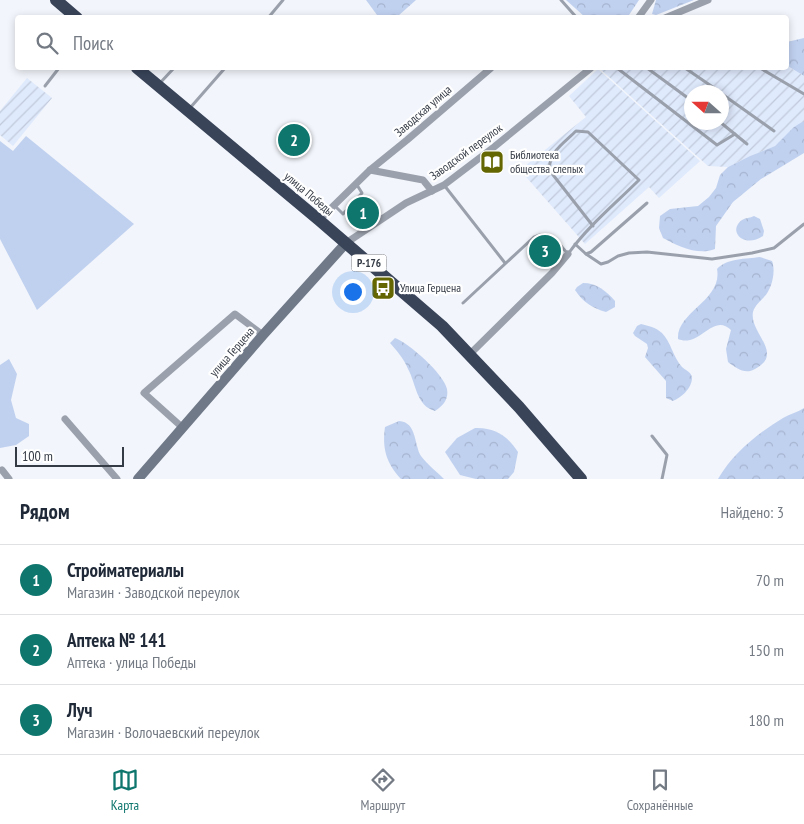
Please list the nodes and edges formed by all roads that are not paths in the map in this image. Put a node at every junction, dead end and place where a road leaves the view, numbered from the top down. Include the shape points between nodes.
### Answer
1 (56, 0) edge
2 (283, 0) edge
3 (560, 0) edge
4 (651, 0) edge
5 (708, 0) edge
6 (74, 15) edge
7 (270, 15) edge
8 (574, 15) edge
9 (640, 15) edge
10 (678, 15) edge
11 (57, 70) edge
12 (138, 70) edge
13 (172, 70) edge
14 (223, 70) edge
15 (488, 70) edge
16 (588, 70) edge
17 (620, 70) edge
18 (650, 70) edge
19 (688, 70) edge
20 (763, 70) edge
21 (709, 85) edge
22 (45, 86) dead end
23 (158, 86) junction
24 (804, 94) edge
25 (684, 95) edge
26 (729, 99) edge
27 (188, 110) junction
28 (729, 129) edge
29 (774, 132) dead end
30 (735, 134) junction
31 (747, 144) dead end
32 (370, 170) junction
33 (356, 184) junction
34 (444, 185) junction
35 (432, 191) junction
36 (648, 203) dead end
37 (335, 206) junction
38 (319, 220) junction
39 (804, 224) edge
40 (593, 226) junction
41 (346, 244) junction
42 (575, 244) junction
43 (568, 254) junction
44 (586, 254) junction
45 (505, 263) junction
46 (463, 302) dead end
47 (263, 335) junction
48 (470, 354) junction
49 (65, 420) dead end
50 (183, 428) junction
51 (652, 436) dead end
52 (2, 470) dead end
53 (9, 479) edge
54 (117, 479) edge
55 (138, 479) edge
56 (581, 479) edge
57 (662, 479) edge

1 - 6 highway
2 - 7 lane
3 - 8 lane
4 - 9 street
5 - 10 street
11 - 22 lane
12 - 23 highway, улица Победы / Р-176
13 - 23 lane
14 - 27 lane
15 - 32 street, Заводская улица
16 - 34 street, Заводской переулок
17 - 30 lane via 717,145
18 - 25 lane
19 - 21 lane
20 - 24 lane
23 - 27 highway, улица Победы / Р-176
26 - 29 lane
27 - 38 highway, улица Победы / Р-176
28 - 30 lane
30 - 31 lane
32 - 33 street, Заводская улица
32 - 35 street via 423,180
33 - 37 street, Заводская улица
33 - 37 lane via 362,193 342,214
34 - 35 street, Заводской переулок
34 - 45 lane
35 - 41 street, Заводской переулок via 406,203
36 - 44 lane
37 - 38 street, Заводская улица
38 - 41 highway, улица Победы / Р-176
39 - 44 lane via 774,248 712,259 647,252 629,253 601,264
40 - 40 lane via 639,180 588,132 576,131 551,156 550,171
40 - 42 lane
41 - 47 street, улица Герцена
41 - 48 highway, улица Победы / Р-176
42 - 43 lane
42 - 44 lane
43 - 45 lane via 552,237 540,234
43 - 48 street
45 - 46 lane
47 - 50 street, улица Герцена
47 - 50 street via 235,314 144,393
48 - 56 highway, улица Победы / Р-176
49 - 54 street
50 - 55 street, улица Герцена
51 - 57 lane via 667,455
52 - 53 street

